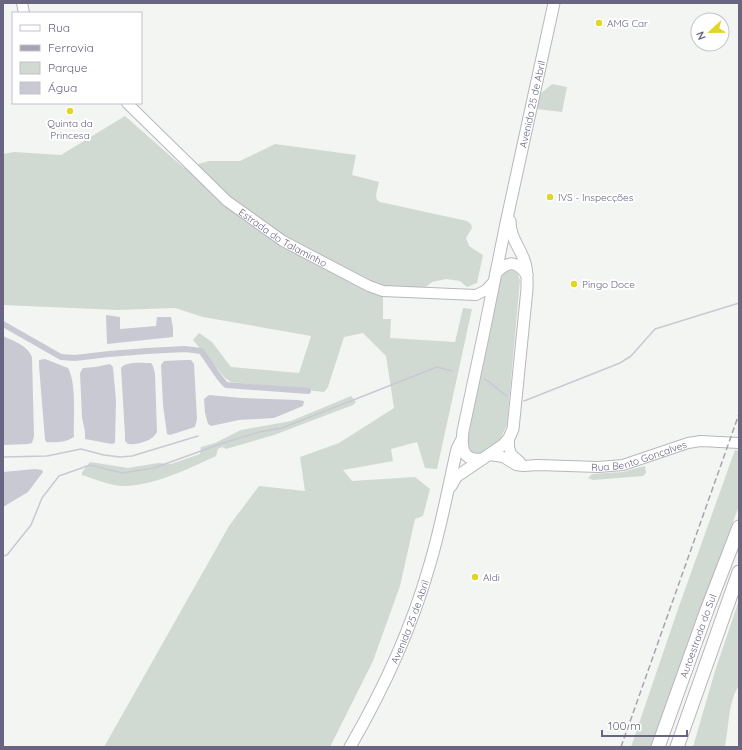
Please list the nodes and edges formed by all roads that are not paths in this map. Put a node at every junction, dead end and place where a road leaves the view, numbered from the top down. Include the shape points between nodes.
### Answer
1 (554, 3) edge
2 (128, 104) edge
3 (510, 206) junction
4 (527, 275) junction
5 (495, 277) junction
6 (476, 295) junction
7 (488, 311) junction
8 (509, 438) junction
9 (462, 440) junction
10 (739, 444) edge
11 (486, 457) junction
12 (538, 465) junction
13 (449, 488) junction
14 (739, 526) edge
15 (739, 572) edge
16 (350, 747) edge
17 (658, 747) edge
18 (677, 747) edge

1 - 3 main road, Avenida 25 de Abril
2 - 6 main road, Estrada do Talaminho via 227,201 282,241 383,291
3 - 4 main road, Avenida 25 de Abril via 511,235 524,260
3 - 5 main road, Avenida 25 de Abril
4 - 5 main road via 522,268 507,264
4 - 8 main road, Avenida 25 de Abril via 515,414
5 - 6 main road via 486,290
5 - 7 main road, Avenida 25 de Abril
6 - 7 main road
7 - 9 main road, Avenida 25 de Abril
8 - 11 main road, Avenida 25 de Abril
8 - 12 main road via 511,454 520,461
9 - 11 main road via 465,455 474,460
9 - 13 main road, Avenida 25 de Abril via 457,449
10 - 12 main road, Rua Bento Gonçalves via 688,443 623,465 604,467
11 - 12 main road via 503,457 516,465
11 - 13 main road, Avenida 25 de Abril via 456,477
13 - 16 main road, Avenida 25 de Abril via 429,568 407,631 383,686
14 - 17 highway, Autoestrada do Sul
15 - 18 highway, Autoestrada do Sul

